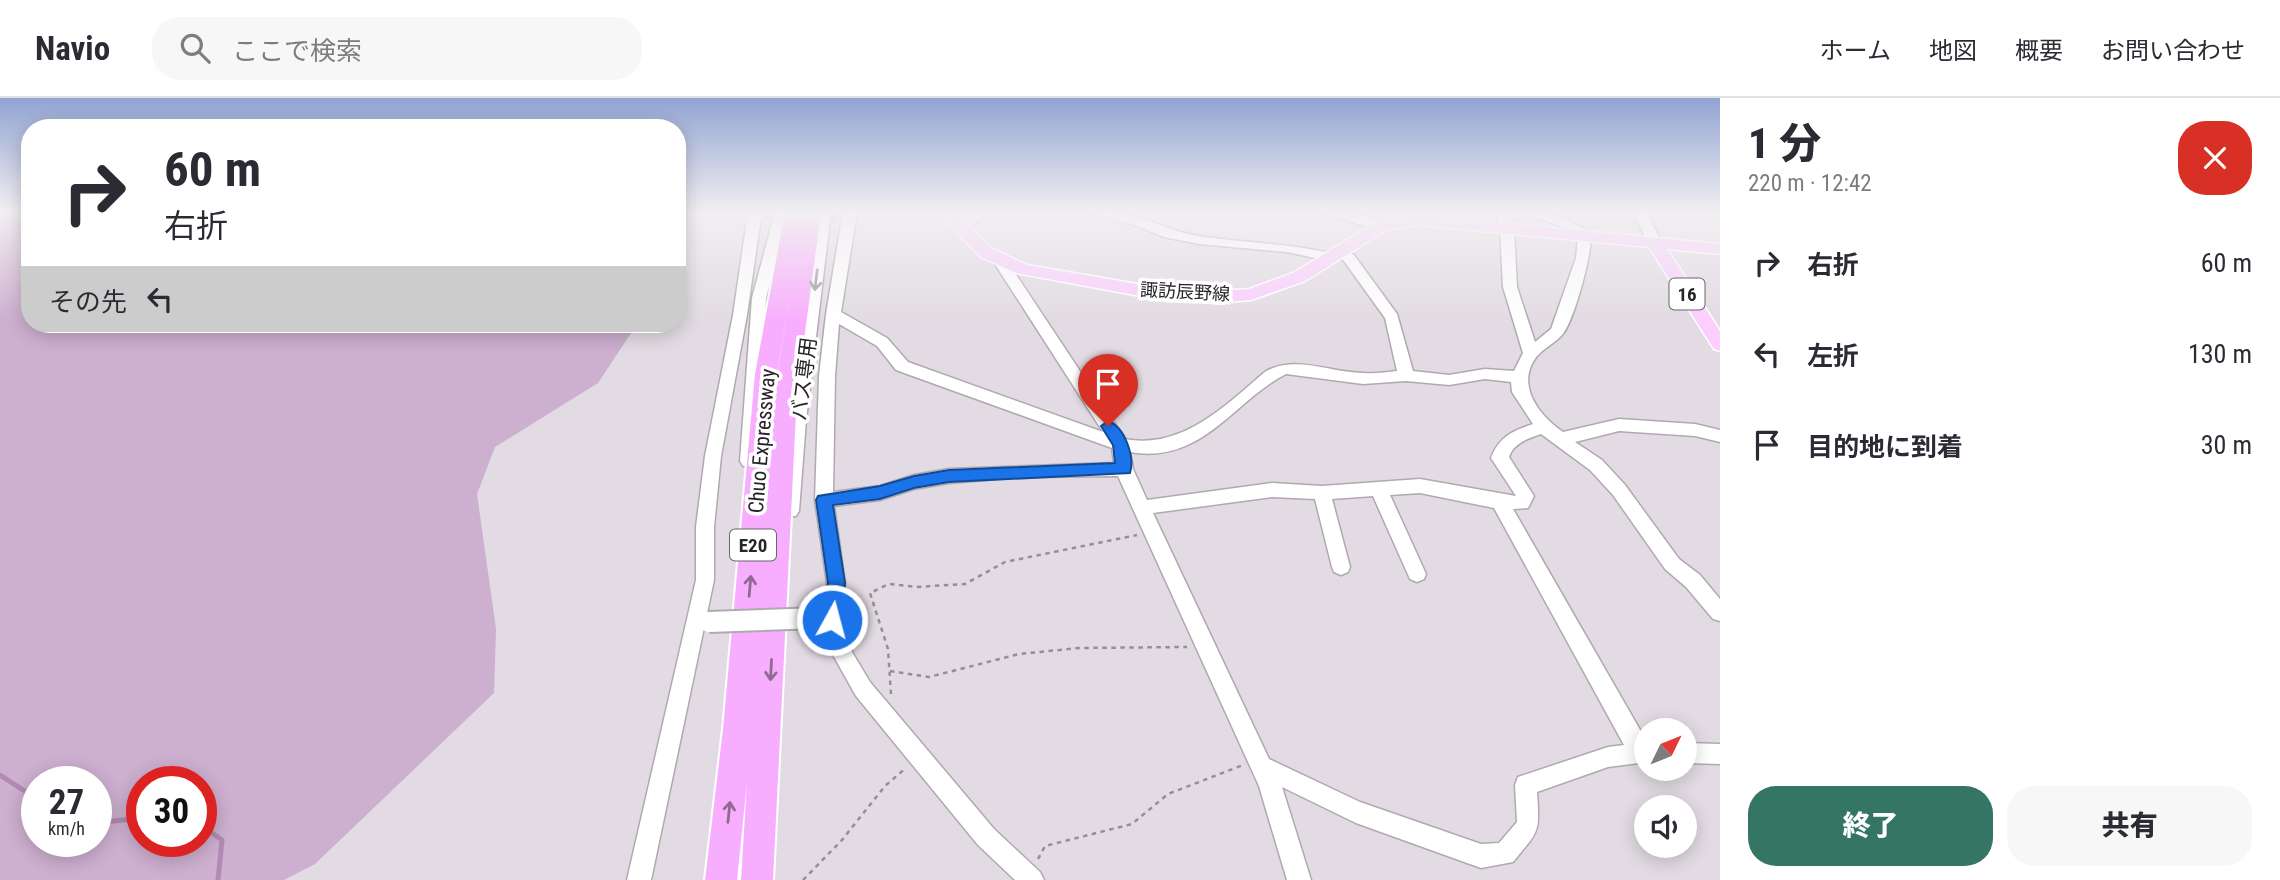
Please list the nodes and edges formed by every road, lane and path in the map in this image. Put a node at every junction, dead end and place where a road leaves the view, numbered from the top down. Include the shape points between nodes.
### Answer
1 (760, 248) edge
2 (770, 248) edge
3 (825, 248) edge
4 (833, 248) edge
5 (981, 248) edge
6 (1291, 248) edge
7 (1343, 248) edge
8 (1507, 248) edge
9 (1584, 248) edge
10 (1658, 248) edge
11 (1334, 254) junction
12 (998, 258) junction
13 (832, 314) junction
14 (1720, 345) edge
15 (1531, 354) junction
16 (1406, 376) junction
17 (1519, 377) junction
18 (1543, 427) junction
19 (1720, 436) edge
20 (1561, 439) junction
21 (1121, 444) junction
22 (1124, 469) junction
23 (1380, 490) junction
24 (1322, 493) junction
25 (824, 500) junction
26 (1500, 502) junction
27 (1143, 507) junction
28 (1154, 531) junction
29 (1341, 567) dead end
30 (1417, 575) dead end
31 (1720, 613) edge
32 (826, 619) junction
33 (703, 622) junction
34 (1208, 647) junction
35 (889, 671) junction
36 (883, 713) junction
37 (1634, 736) edge
38 (1634, 753) edge
39 (1698, 753) edge
40 (1720, 754) edge
41 (919, 757) junction
42 (1261, 763) junction
43 (1030, 879) edge
44 (639, 880) edge
45 (722, 880) edge
46 (757, 880) edge
47 (803, 880) edge
48 (1299, 880) edge

1 - 33 street via 740,315 713,456 705,527
45 -> 2 highway, Chuo Expressway / E20 via 756,512
3 -> 46 highway, Chuo Expressway / E20 via 786,393
4 - 13 street
5 - 12 main road, 諏訪辰野線
6 - 11 street
7 - 11 main road, 諏訪辰野線
8 - 15 street via 1510,287
9 - 15 street via 1558,331
10 - 14 main road, 16
11 - 12 main road, 諏訪辰野線 via 1299,277 1251,293 1219,297 1112,287 1022,269
11 - 16 street via 1349,258 1392,317
12 - 21 street
13 - 21 street via 882,342 902,366
13 - 25 street
15 - 17 street
16 - 17 street via 1449,380 1485,374
16 - 21 street via 1363,379 1284,369 1200,430 1162,447
17 - 18 street via 1520,392
18 - 20 street
18 - 26 street via 1504,446 1500,458 1525,496 1522,503
19 - 20 street via 1619,425
20 - 31 street via 1619,490 1672,564
21 - 22 street
22 - 25 street via 949,476 880,493
22 - 27 street
23 - 24 street
23 - 26 street via 1420,486
23 - 30 street
24 - 27 street via 1272,490
24 - 29 street
25 - 32 street via 836,583
26 - 37 street
27 - 28 street
28 - 34 street
28 - 35 path via 1005,562 965,584 889,584 870,593 888,649
32 - 33 street, bridge
32 - 36 street via 863,689
33 - 44 street
34 - 35 path via 1079,648 1020,654 929,677
34 - 42 street
35 - 36 path via 892,700
36 - 41 street
38 - 42 street via 1608,757 1526,785 1528,826 1505,855 1481,856 1356,811
39 - 40 street
41 - 43 street via 986,837
41 - 47 path via 885,786
42 - 43 path via 1168,794 1132,824 1045,846
42 - 48 street

